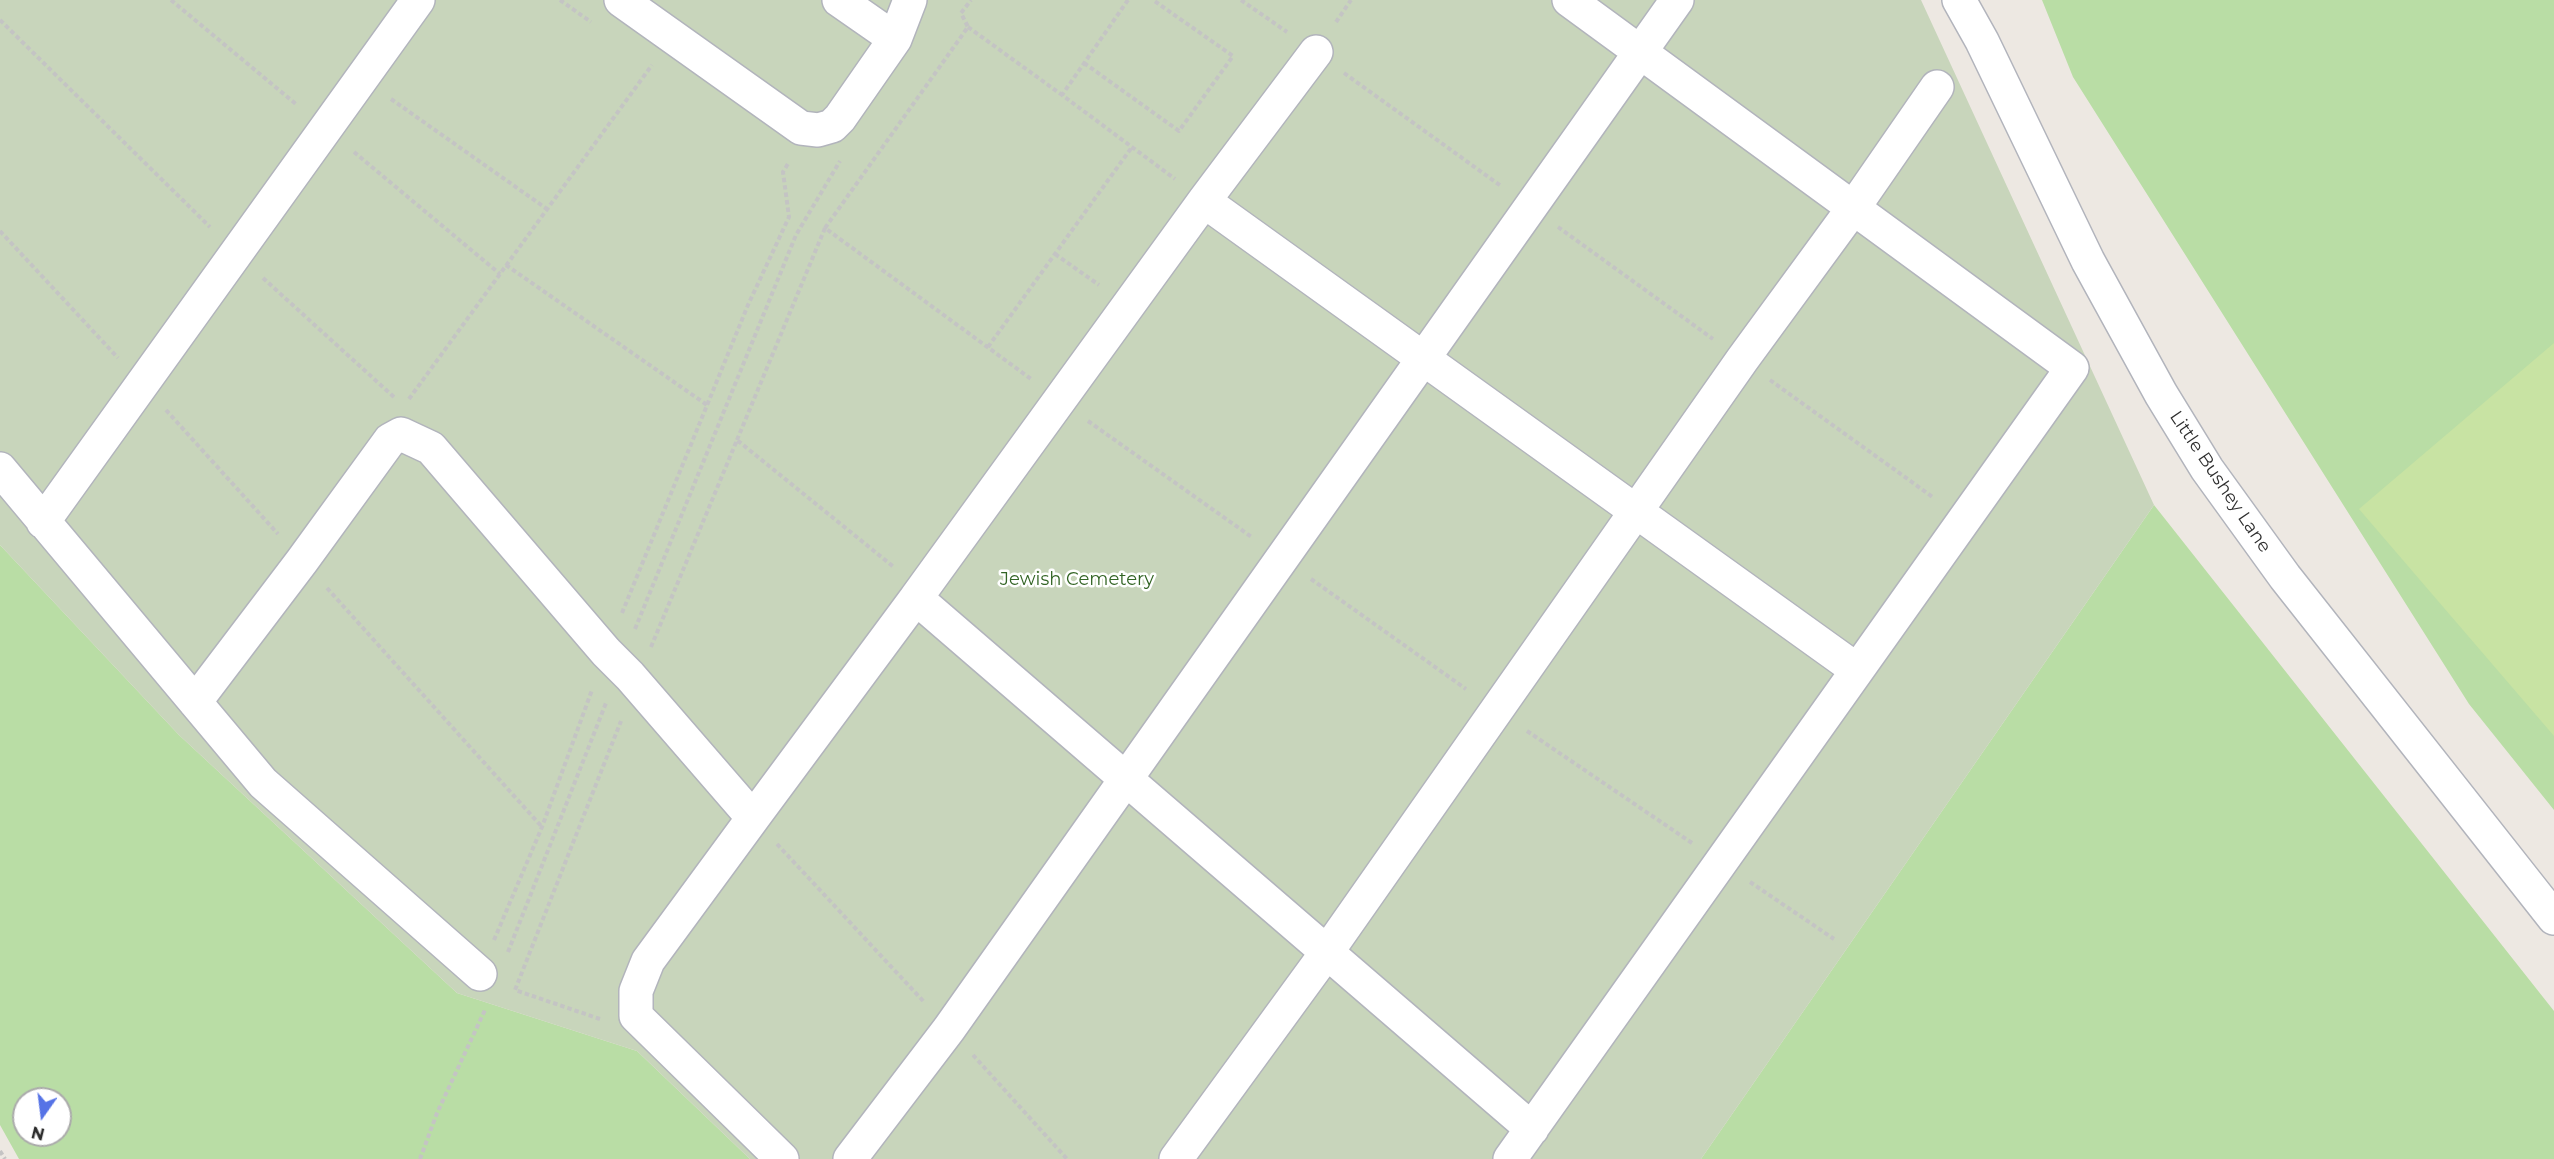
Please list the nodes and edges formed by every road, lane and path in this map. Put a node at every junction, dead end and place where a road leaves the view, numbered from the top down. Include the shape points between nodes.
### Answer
1 (418, 0) edge
2 (621, 0) edge
3 (839, 0) edge
4 (910, 0) edge
5 (970, 0) edge
6 (1128, 0) edge
7 (1154, 0) edge
8 (1241, 0) edge
9 (1569, 0) edge
10 (1677, 0) edge
11 (1959, 0) edge
12 (969, 27) junction
13 (673, 36) junction
14 (895, 39) junction
15 (1316, 52) junction
16 (1641, 52) junction
17 (1084, 63) junction
18 (362, 78) junction
19 (1937, 87) dead end
20 (1062, 95) junction
21 (808, 129) junction
22 (1132, 147) junction
23 (841, 159) dead end
24 (1204, 201) junction
25 (1530, 207) junction
26 (1854, 207) junction
27 (547, 209) junction
28 (825, 228) dead end
29 (1055, 254) junction
30 (506, 265) junction
31 (1128, 305) junction
32 (988, 347) dead end
33 (1422, 358) junction
34 (1742, 360) junction
35 (707, 405) junction
36 (404, 406) dead end
37 (0, 470) edge
38 (1635, 511) junction
39 (1964, 519) junction
40 (44, 522) junction
41 (302, 561) junction
42 (916, 598) junction
43 (613, 659) junction
44 (1857, 670) junction
45 (195, 702) junction
46 (1126, 779) junction
47 (753, 818) junction
48 (542, 827) junction
49 (2554, 918) edge
50 (1327, 952) junction
51 (491, 979) junction
52 (949, 1029) junction
53 (1532, 1129) junction
54 (0, 1151) edge
55 (5, 1159) edge
56 (420, 1159) edge
57 (782, 1159) edge
58 (850, 1159) edge
59 (1067, 1159) edge
60 (1176, 1159) edge
61 (1510, 1159) edge

1 - 18 street
2 - 13 street
3 - 14 street
4 - 14 street
5 - 12 path via 961,12
6 - 17 path
7 - 17 path via 1233,56 1179,131
8 - 15 path
9 - 16 street
10 - 16 street
11 - 49 street, Little Bushey Lane via 2088,261 2207,469 2286,577
12 - 20 path
12 - 28 path
13 - 21 street via 801,128
13 - 27 path
14 - 21 street via 840,118 832,126
15 - 24 street
15 - 25 path
16 - 25 street
16 - 26 street
17 - 20 path
18 - 27 path
18 - 40 street
19 - 26 street
20 - 22 path
21 - 35 path via 783,172 789,217
22 - 24 path
22 - 29 path
23 - 43 path via 796,235
24 - 31 street
24 - 33 street
25 - 33 street
25 - 34 path
26 - 34 street
26 - 39 street via 2072,368
27 - 30 path
29 - 31 path
29 - 32 path
30 - 35 path
30 - 36 path
31 - 42 street
33 - 38 street
33 - 46 street
34 - 38 street
34 - 39 path
35 - 43 path
37 - 40 street
38 - 44 street
38 - 50 street
39 - 44 street
40 - 45 street
41 - 43 street via 378,454 401,434 432,447
41 - 45 street
41 - 48 path
42 - 46 street
42 - 47 street
43 - 47 street
43 - 48 path
43 - 51 path
44 - 53 street
45 - 51 street via 263,783
46 - 50 street
46 - 52 street
47 - 52 path
47 - 57 street via 648,961 636,991 636,1016
48 - 51 path
50 - 53 street
50 - 60 street
51 - 56 path
52 - 58 street
52 - 59 path
53 - 61 street
54 - 55 path

